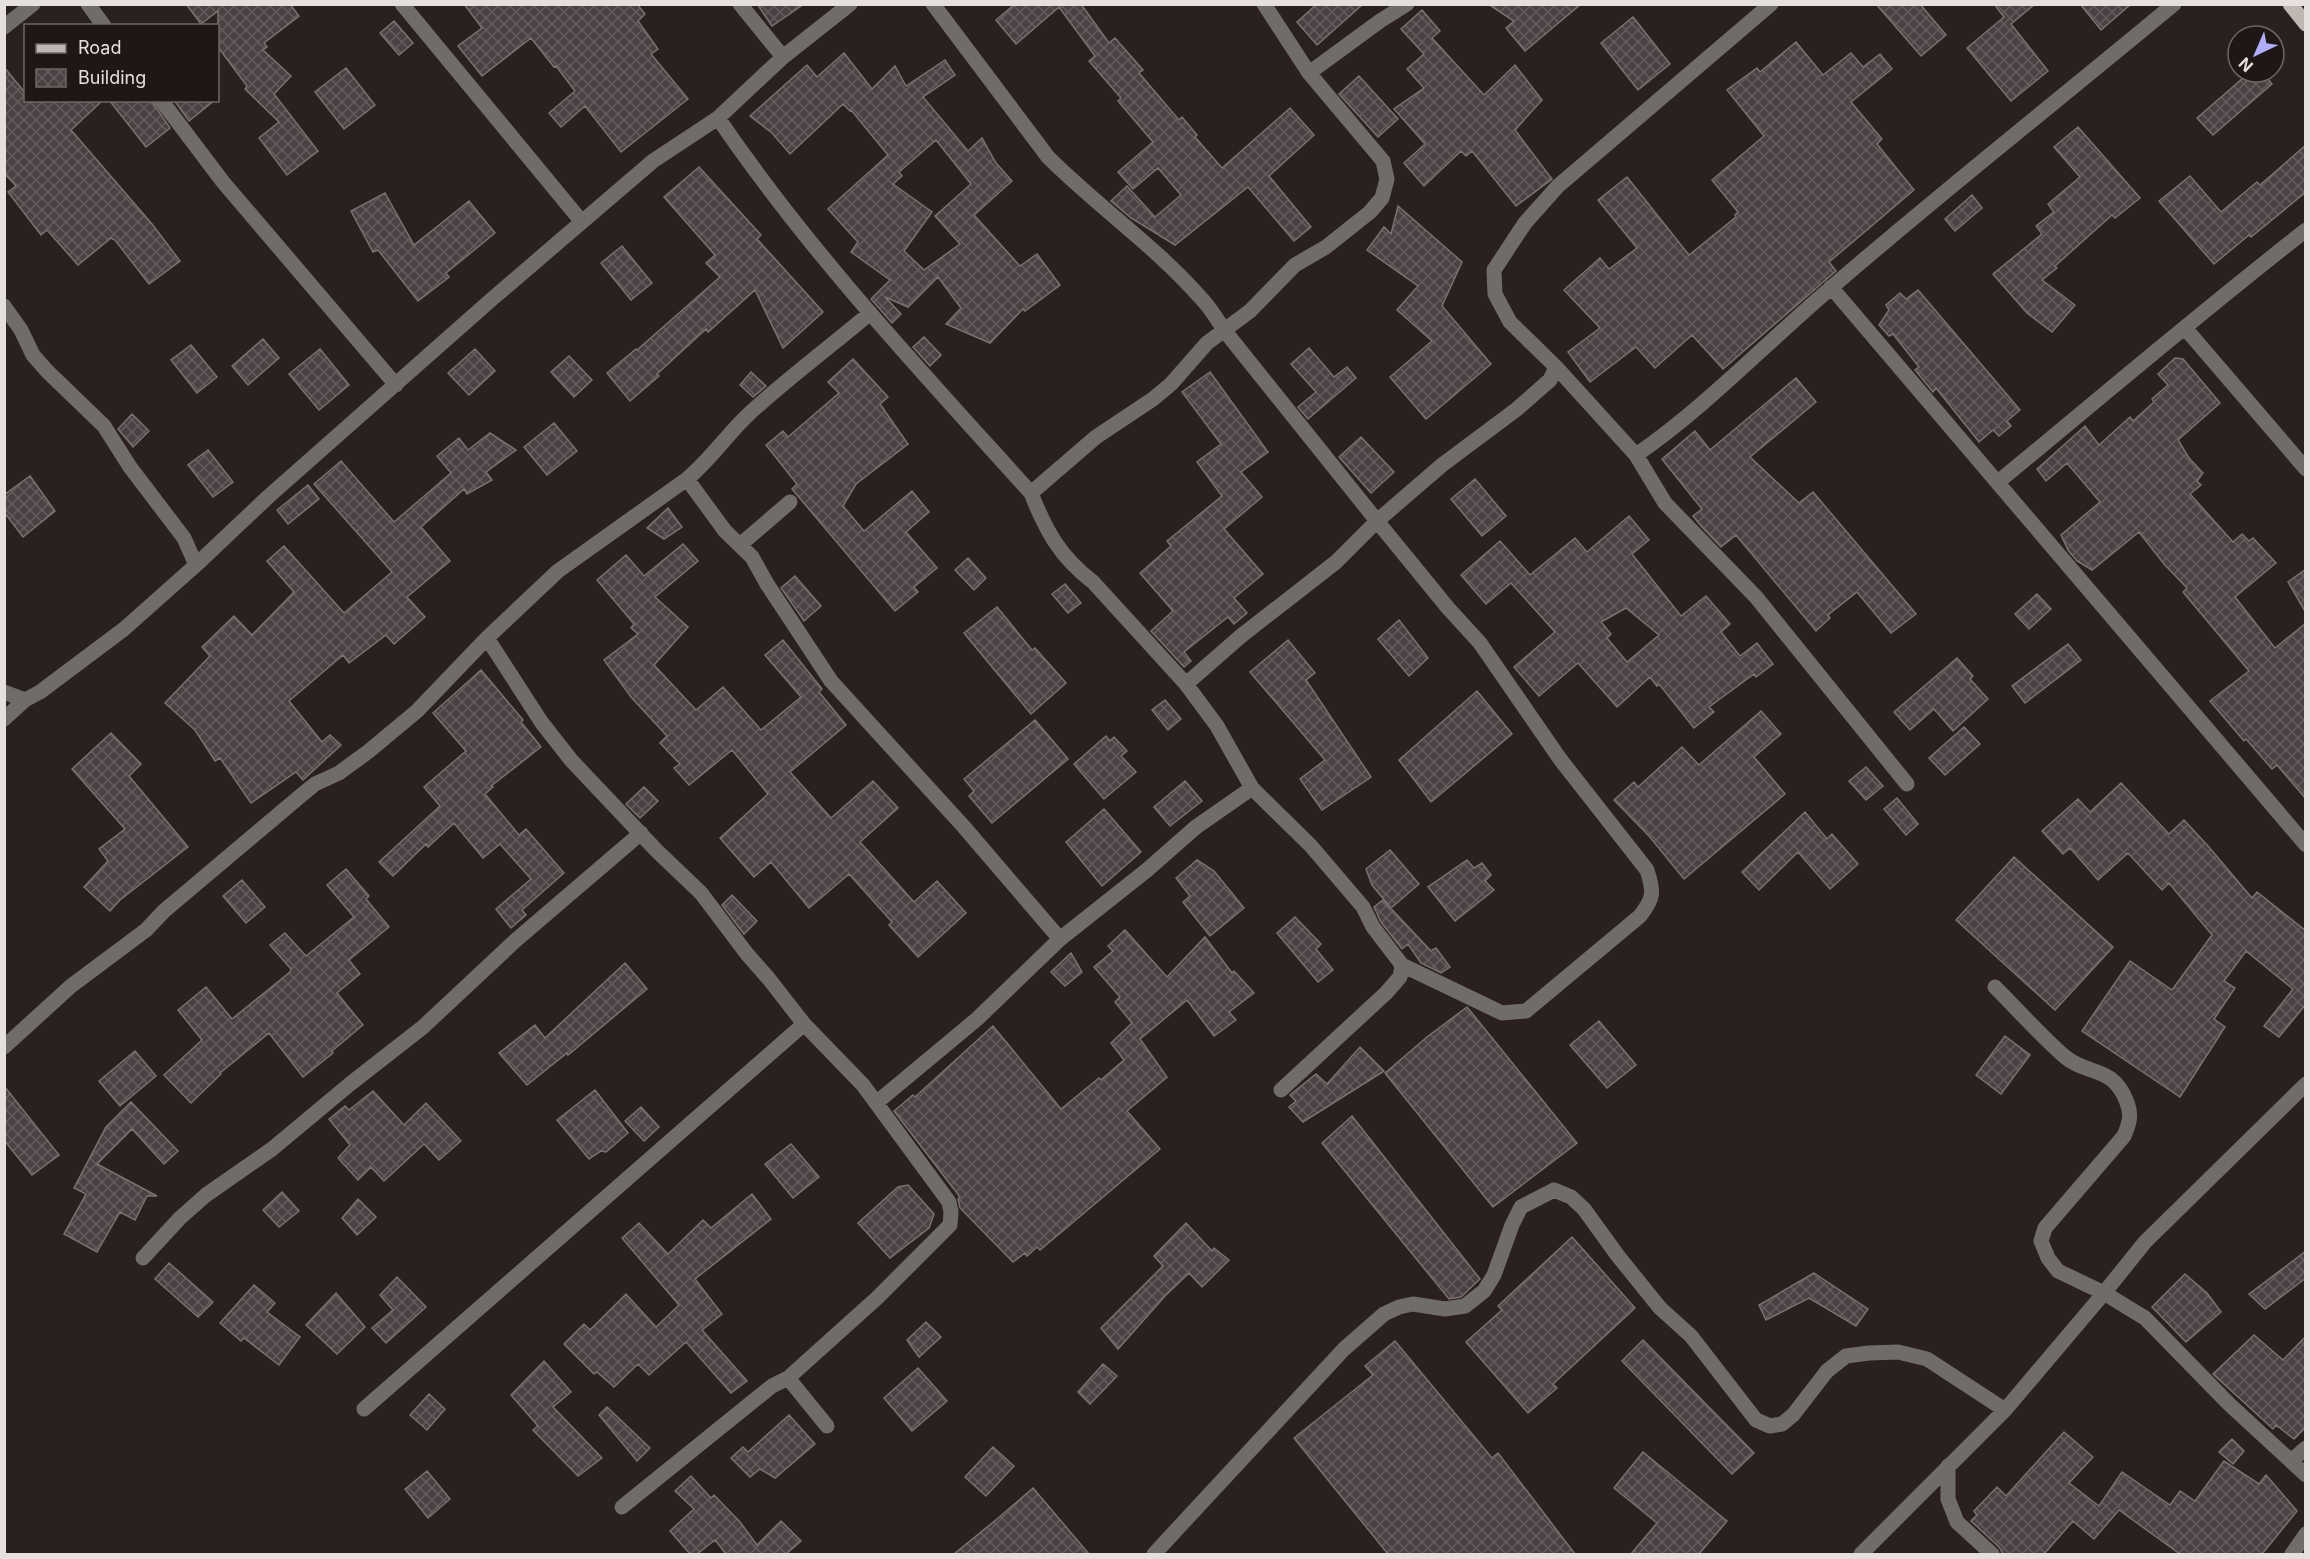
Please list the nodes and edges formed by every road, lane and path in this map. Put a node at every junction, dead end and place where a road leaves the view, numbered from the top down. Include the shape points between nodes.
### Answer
1 (33, 4) edge
2 (88, 4) edge
3 (402, 4) edge
4 (740, 4) edge
5 (850, 4) edge
6 (933, 4) edge
7 (1264, 4) edge
8 (1407, 4) edge
9 (1771, 4) edge
10 (2174, 4) edge
11 (2290, 4) edge
12 (103, 24) edge
13 (2306, 24) edge
14 (4, 27) edge
15 (783, 57) junction
16 (1309, 73) junction
17 (163, 102) edge
18 (718, 118) junction
19 (582, 222) junction
20 (2306, 230) edge
21 (1831, 287) junction
22 (4, 306) edge
23 (869, 314) junction
24 (2185, 328) junction
25 (1224, 330) junction
26 (1556, 367) junction
27 (396, 385) junction
28 (1635, 455) junction
29 (2306, 469) edge
30 (687, 479) junction
31 (1998, 482) junction
32 (1031, 493) junction
33 (790, 502) dead end
34 (1377, 521) junction
35 (741, 544) junction
36 (196, 565) junction
37 (487, 638) junction
38 (1186, 684) junction
39 (4, 692) edge
40 (25, 700) junction
41 (4, 719) edge
42 (1907, 784) dead end
43 (1252, 789) junction
44 (641, 833) junction
45 (2306, 845) edge
46 (1060, 939) junction
47 (1402, 965) junction
48 (1995, 987) dead end
49 (804, 1024) junction
50 (4, 1047) edge
51 (2306, 1084) edge
52 (1281, 1090) dead end
53 (876, 1103) junction
54 (143, 1258) dead end
55 (2104, 1293) junction
56 (788, 1377) junction
57 (363, 1409) dead end
58 (2005, 1410) junction
59 (827, 1426) dead end
60 (2306, 1448) edge
61 (2291, 1461) junction
62 (1948, 1466) junction
63 (2306, 1475) edge
64 (622, 1507) dead end
65 (2306, 1534) edge
66 (1155, 1554) edge
67 (1861, 1554) edge
68 (1992, 1554) edge
69 (2292, 1554) edge

1 - 14 street
2 - 12 street
3 - 19 street
4 - 15 street
5 - 15 street
6 - 25 street via 1048,157 1175,271 1202,298
7 - 16 street
8 - 16 street
9 - 26 street via 1558,186 1525,223 1494,270 1495,294 1510,322
10 - 21 street
11 - 13 main road
15 - 18 street
16 - 25 street via 1383,161 1387,179 1382,198 1326,247 1294,265 1250,311
17 - 27 street via 223,182
18 - 19 street via 653,161
18 - 23 street via 772,195
19 - 27 street
20 - 24 street via 2216,299
21 - 28 street via 1726,383
21 - 31 street
22 - 36 street via 33,355 104,426 184,538
23 - 30 street via 749,413
23 - 32 street
24 - 29 street
24 - 31 street
25 - 32 street via 1207,343 1171,384 1096,437
25 - 34 street
26 - 28 street
26 - 34 street via 1550,380 1525,402
27 - 36 street
28 - 42 street via 1665,503 1756,597
30 - 35 street via 725,531
30 - 37 street via 558,571
31 - 45 street
32 - 38 street via 1046,529 1062,553
33 - 35 street
34 - 38 street via 1336,562
34 - 47 street via 1480,643 1560,759 1642,861 1652,887 1651,901 1640,916 1526,1011 1502,1013
35 - 46 street via 831,681
36 - 40 street via 124,629
37 - 44 street via 563,750
37 - 50 street via 417,711 339,773 315,784 146,930 70,986
38 - 43 street via 1217,726
39 - 40 street
40 - 41 street
43 - 46 street via 1196,827
43 - 47 street via 1363,907
44 - 49 street via 701,893
44 - 54 street via 516,940 423,1027 272,1149 206,1195
46 - 53 street via 977,1019
47 - 52 street via 1400,977 1386,993
48 - 55 street via 2066,1058 2106,1075 2121,1087 2130,1111 2124,1136 2044,1227 2041,1241 2058,1271
49 - 53 street
49 - 57 street
51 - 55 street via 2145,1242
53 - 56 street via 949,1202 950,1225 877,1298
55 - 58 street
55 - 61 street via 2145,1318
56 - 59 street
56 - 64 street via 737,1413
58 - 62 street
58 - 66 street via 1927,1359 1898,1352 1869,1353 1846,1356 1827,1371 1782,1424 1770,1426 1756,1420 1691,1336 1660,1308 1584,1209 1571,1197 1554,1190 1521,1207 1484,1291 1465,1306 1445,1309 1413,1304 1384,1314 1344,1349
60 - 61 street
61 - 63 street
62 - 67 street
62 - 68 street via 1948,1499 1957,1522
65 - 69 street

